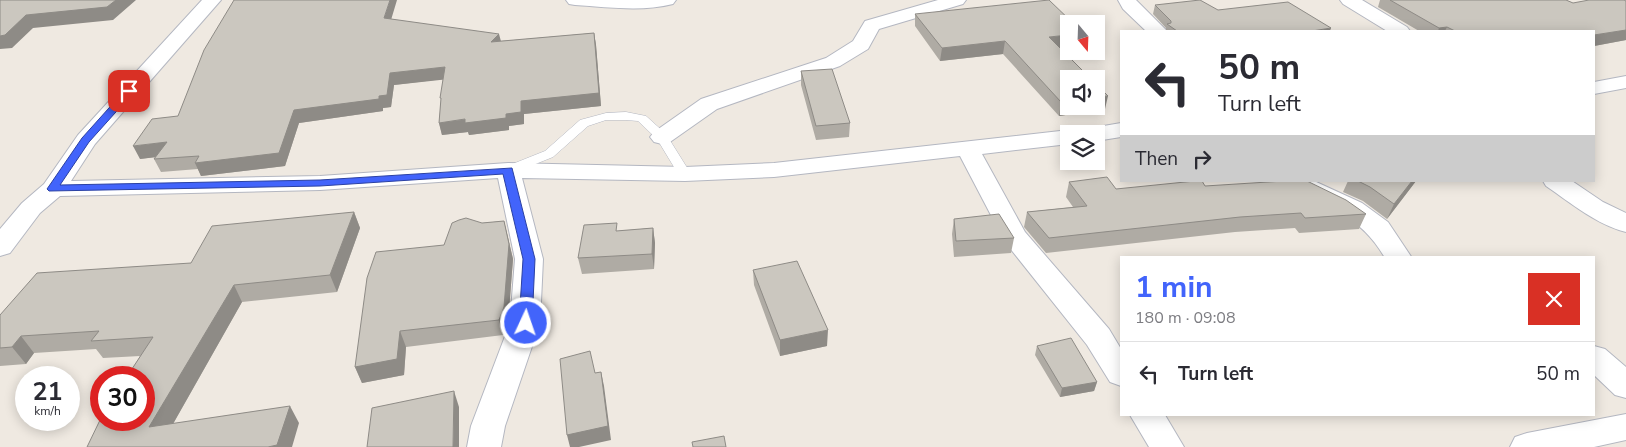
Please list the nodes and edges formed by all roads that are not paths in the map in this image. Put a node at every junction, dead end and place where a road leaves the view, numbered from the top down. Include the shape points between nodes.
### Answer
1 (212, 0) edge
2 (575, 0) edge
3 (667, 0) edge
4 (958, 0) edge
5 (1127, 0) edge
6 (1348, 0) edge
7 (1155, 30) edge
8 (1398, 30) edge
9 (1626, 82) edge
10 (1595, 88) edge
11 (1120, 130) edge
12 (1105, 133) edge
13 (662, 137) junction
14 (1105, 137) edge
15 (1060, 138) edge
16 (1120, 141) edge
17 (968, 149) junction
18 (508, 170) junction
19 (685, 174) junction
20 (1294, 182) edge
21 (1556, 182) edge
22 (53, 189) junction
23 (30, 208) junction
24 (0, 215) edge
25 (1626, 224) edge
26 (0, 247) edge
27 (1398, 256) edge
28 (1595, 359) edge
29 (1120, 372) edge
30 (1626, 386) edge
31 (1148, 416) edge
32 (1626, 427) edge
33 (1538, 446) edge
34 (484, 447) edge
35 (1167, 447) edge

1 - 22 street via 86,140
2 - 3 street via 630,3
4 - 13 street via 872,25 861,45 833,62 709,104
5 - 7 street
6 - 8 street
9 - 10 street
11 - 12 street
13 - 18 lane via 642,118 606,116 584,123 549,154
13 - 19 lane
14 - 16 street
15 - 17 street
17 - 19 street via 774,170
17 - 29 street via 1014,236 1098,337
18 - 19 street
18 - 22 street via 320,183
18 - 34 street via 529,259 526,323 488,426
20 - 27 street via 1347,203 1369,219 1391,243
21 - 25 street
22 - 23 street
23 - 24 street
23 - 26 street
28 - 30 street
31 - 35 street
32 - 33 street

